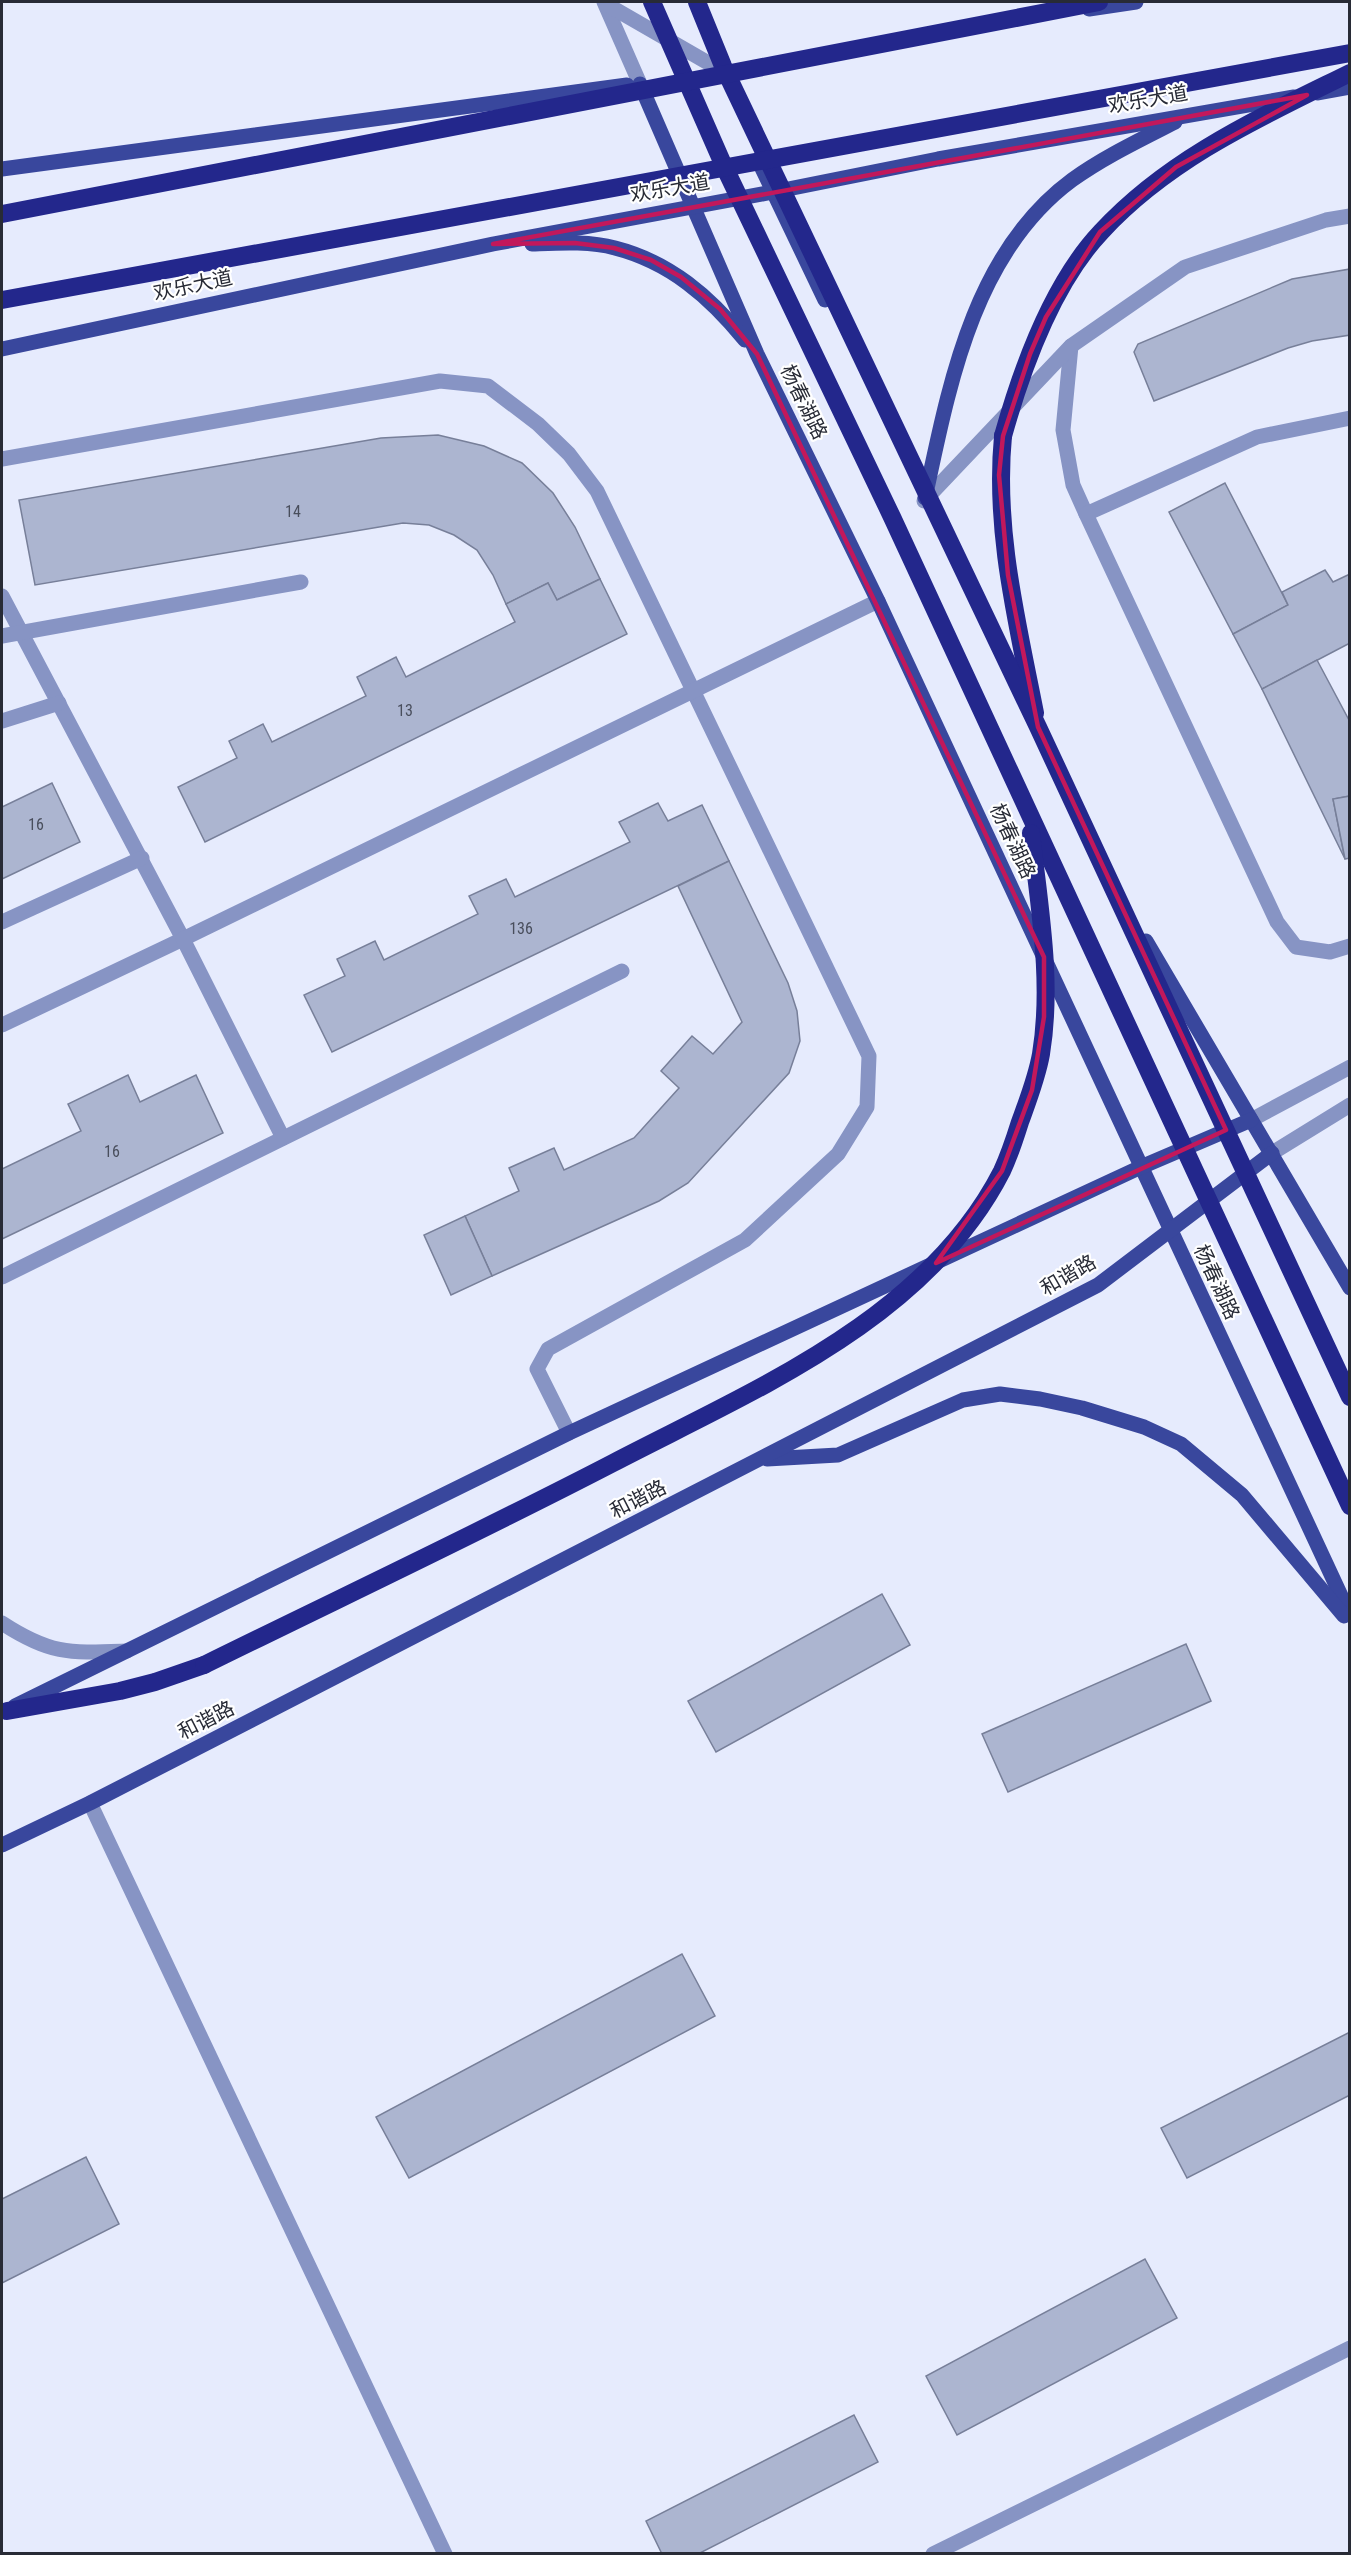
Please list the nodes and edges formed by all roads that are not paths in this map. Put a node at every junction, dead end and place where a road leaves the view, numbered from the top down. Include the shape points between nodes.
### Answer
1 (652, 2) edge
2 (697, 2) edge
3 (1099, 2) edge
4 (1136, 2) edge
5 (605, 3) edge
6 (1350, 53) edge
7 (717, 68) junction
8 (1350, 73) edge
9 (640, 84) junction
10 (1350, 87) edge
11 (1186, 116) junction
12 (2, 169) edge
13 (773, 192) junction
14 (693, 207) junction
15 (2, 214) edge
16 (1350, 216) edge
17 (493, 244) junction
18 (2, 300) edge
19 (1071, 346) junction
20 (2, 349) edge
21 (757, 354) junction
22 (1350, 418) edge
23 (2, 459) edge
24 (924, 501) joint
25 (1086, 514) junction
26 (302, 582) dead end
27 (2, 596) edge
28 (878, 601) junction
29 (18, 631) junction
30 (2, 636) edge
31 (694, 691) junction
32 (59, 703) junction
33 (2, 721) edge
34 (1038, 727) junction
35 (1029, 816) junction
36 (142, 858) junction
37 (2, 922) edge
38 (183, 939) junction
39 (1350, 946) edge
40 (622, 971) dead end
41 (2, 1025) edge
42 (1350, 1067) edge
43 (1350, 1105) edge
44 (1251, 1120) junction
45 (283, 1138) junction
46 (1272, 1153) junction
47 (1141, 1167) junction
48 (1170, 1230) junction
49 (2, 1277) edge
50 (1350, 1288) edge
51 (1350, 1397) edge
52 (569, 1433) junction
53 (761, 1459) junction
54 (1350, 1506) edge
55 (1350, 1615) edge
56 (2, 1623) edge
57 (1350, 1623) edge
58 (127, 1651) junction
59 (4, 1712) edge
60 (90, 1803) junction
61 (2, 1845) edge
62 (1350, 2348) edge
63 (445, 2553) edge
64 (933, 2553) edge

1 - 35 highway, bridge via 723,164 892,517
2 - 34 highway, bridge via 723,66
3 - 15 highway, bridge
4 - 7 main road
5 - 7 street
5 - 9 street
6 - 18 highway, 欢乐大道, bridge
7 - 9 main road
7 - 13 main road
8 - 34 highway, bridge via 1238,129 1146,189 1100,232 1046,316 1014,398 1003,436 999,476 1008,575
9 - 12 main road
9 - 14 main road, 杨春湖路
10 - 11 main road, 欢乐大道
11 - 13 main road, 欢乐大道
11 - 24 main road via 1102,160 1071,181 1011,243 969,329 945,403
13 - 14 main road, 欢乐大道
13 - 44 main road via 1020,707 1163,971
14 - 17 main road, 欢乐大道
14 - 21 main road, 杨春湖路
16 - 19 street via 1326,220 1185,267
17 - 20 main road, 欢乐大道
17 - 21 main road via 575,243 614,248 651,260 681,277 720,309
19 - 24 street
19 - 25 street via 1063,430 1073,485
21 - 28 main road, 杨春湖路
22 - 25 street via 1257,437
23 - 31 street via 440,381 488,386 538,424 569,454 597,491
25 - 39 street via 1277,922 1296,947 1330,951
26 - 29 street
27 - 29 street
28 - 31 street
28 - 47 main road, 杨春湖路
29 - 30 street
29 - 32 street
31 - 38 street
31 - 52 street via 868,1056 867,1107 838,1154 745,1240 548,1349 537,1369
32 - 33 street
32 - 36 street
34 - 51 highway, bridge
35 - 54 highway, bridge
35 - 59 highway, bridge via 1045,980 1041,1054 1002,1171 959,1236 933,1266 857,1330 809,1360 544,1498 204,1665 137,1687
36 - 37 street
36 - 38 street
38 - 41 street
38 - 45 street
40 - 45 street
42 - 44 street
43 - 46 street
44 - 46 main road
44 - 47 main road
45 - 49 street
46 - 48 main road, 和谐路
46 - 50 main road
47 - 48 main road, 杨春湖路
47 - 52 main road
48 - 53 main road, 和谐路 via 1098,1286
48 - 55 main road, 杨春湖路
52 - 58 main road
53 - 57 main road via 838,1455 963,1400 1000,1394 1082,1408 1144,1427 1181,1444 1242,1495
53 - 60 main road, 和谐路
56 - 58 street via 23,1638 58,1650
58 - 59 main road
60 - 61 main road, 和谐路
60 - 63 street
62 - 64 street

